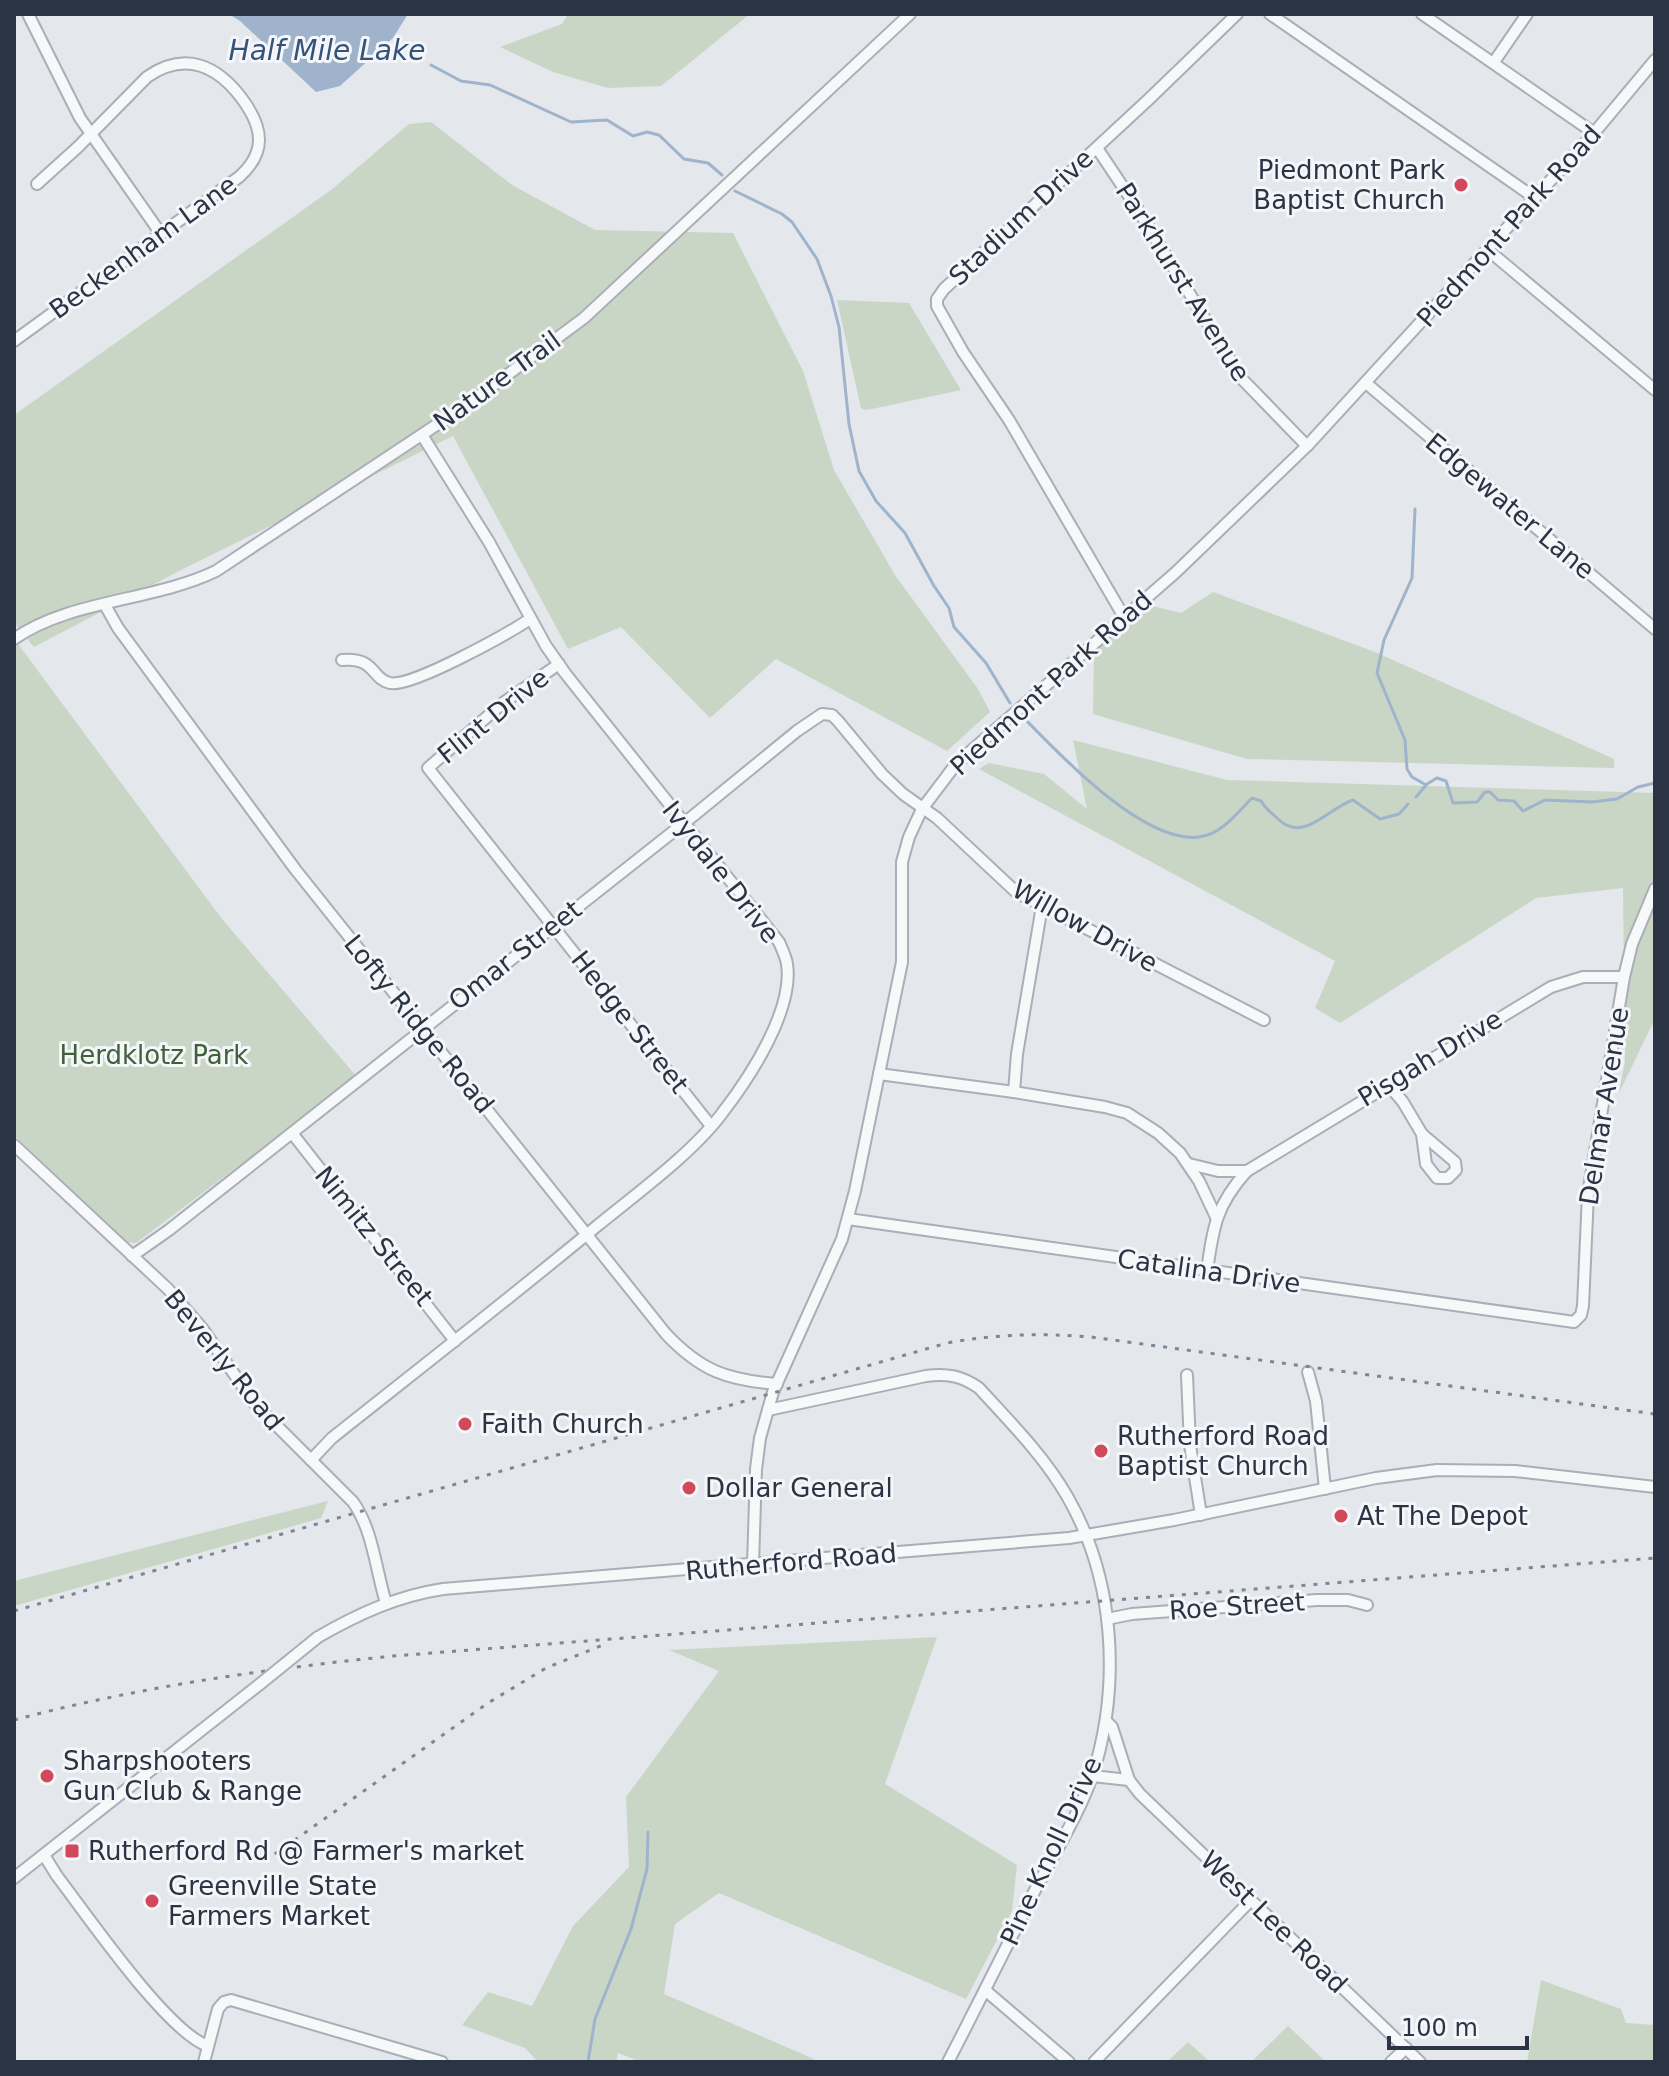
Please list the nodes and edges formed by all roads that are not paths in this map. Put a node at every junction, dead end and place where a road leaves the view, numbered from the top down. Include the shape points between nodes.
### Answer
1 (28, 14) edge
2 (910, 14) edge
3 (1237, 14) edge
4 (1270, 14) edge
5 (1422, 14) edge
6 (1527, 14) edge
7 (1655, 60) edge
8 (1494, 62) junction
9 (1594, 133) junction
10 (91, 135) junction
11 (1097, 148) junction
12 (37, 184) dead end
13 (1535, 198) junction
14 (161, 234) junction
15 (1488, 250) junction
16 (15, 340) edge
17 (1366, 383) junction
18 (1655, 390) edge
19 (422, 435) junction
20 (1307, 446) junction
21 (105, 605) junction
22 (1124, 617) junction
23 (530, 619) junction
24 (1655, 629) edge
25 (14, 639) edge
26 (342, 660) dead end
27 (559, 664) junction
28 (822, 714) joint
29 (428, 768) joint
30 (922, 809) junction
31 (684, 823) junction
32 (1655, 889) edge
33 (1042, 906) junction
34 (554, 924) junction
35 (1624, 977) junction
36 (1264, 1020) dead end
37 (423, 1028) junction
38 (879, 1074) junction
39 (1388, 1084) junction
40 (1014, 1092) junction
41 (711, 1126) junction
42 (292, 1133) junction
43 (1422, 1134) dead end
44 (17, 1154) edge
45 (1189, 1164) junction
46 (1247, 1171) junction
47 (1216, 1217) junction
48 (848, 1219) junction
49 (587, 1234) junction
50 (132, 1256) junction
51 (1207, 1271) junction
52 (1571, 1323) joint
53 (455, 1341) junction
54 (1308, 1372) dead end
55 (1187, 1375) dead end
56 (777, 1384) junction
57 (768, 1410) junction
58 (311, 1460) junction
59 (1655, 1487) edge
60 (1325, 1489) junction
61 (1201, 1515) junction
62 (1085, 1536) junction
63 (753, 1565) junction
64 (386, 1603) junction
65 (1367, 1605) dead end
66 (1107, 1619) junction
67 (1106, 1721) junction
68 (1092, 1776) junction
69 (1129, 1780) junction
70 (44, 1855) junction
71 (14, 1878) edge
72 (1251, 1900) junction
73 (985, 1990) junction
74 (208, 2046) junction
75 (1406, 2048) junction
76 (204, 2062) edge
77 (442, 2062) edge
78 (948, 2062) edge
79 (1069, 2062) edge
80 (1094, 2062) edge
81 (1391, 2062) edge
82 (1420, 2062) edge

1 - 10 street
2 - 19 street, Nature Trail via 584,318
3 - 11 street, Stadium Drive
4 - 13 street
5 - 8 street
6 - 8 street
7 - 9 street, Piedmont Park Road
8 - 9 street
9 - 13 street, Piedmont Park Road
10 - 12 street, Beckenham Lane
10 - 14 street
10 - 14 street, Beckenham Lane via 147,77 184,63 222,76 255,117 259,142 249,168
11 - 20 street, Parkhurst Avenue via 1242,379
11 - 22 street, Stadium Drive via 936,302
13 - 15 street, Piedmont Park Road
14 - 16 street, Beckenham Lane
15 - 17 street, Piedmont Park Road
15 - 18 street
17 - 20 street, Piedmont Park Road
17 - 24 street, Edgewater Lane
19 - 21 street, Nature Trail via 216,571
19 - 23 street, Ivydale Drive
20 - 22 street, Piedmont Park Road
21 - 25 street, Nature Trail via 53,619
21 - 37 street, Lofty Ridge Road via 295,869
22 - 30 street, Piedmont Park Road via 984,737
23 - 26 street via 434,670 395,683 382,679 366,662
23 - 27 street, Ivydale Drive
27 - 29 street, Flint Drive via 503,703
27 - 31 street, Ivydale Drive
28 - 30 street, Willow Drive via 832,715 882,774
28 - 31 street, Omar Street
29 - 34 street, Hedge Street
30 - 33 street, Willow Drive via 1016,892
30 - 38 street, Piedmont Park Road via 902,862 902,962
31 - 34 street, Omar Street
31 - 41 street, Ivydale Drive via 779,942 787,964 776,1022 746,1079
32 - 35 street, Delmar Avenue
33 - 36 street, Willow Drive
33 - 40 street
34 - 37 street, Omar Street
34 - 41 street, Hedge Street
35 - 39 street, Pisgah Drive via 1583,977 1551,987
35 - 52 street, Delmar Avenue via 1588,1194 1583,1306
37 - 42 street, Omar Street
37 - 49 street, Lofty Ridge Road
38 - 40 street
38 - 48 street, Piedmont Park Road
39 - 43 street
39 - 46 street, Pisgah Drive
40 - 45 street via 1127,1113 1158,1133
41 - 49 street, Ivydale Drive
42 - 50 street, Omar Street
42 - 53 street, Nimitz Street
44 - 50 street, Beverly Road
45 - 46 street
45 - 47 street
46 - 47 street, Pisgah Drive
47 - 51 street, Pisgah Drive
48 - 51 street, Catalina Drive
48 - 56 street, Piedmont Park Road
49 - 53 street, Ivydale Drive
49 - 56 street, Lofty Ridge Road via 690,1357 728,1377
50 - 58 street, Beverly Road via 187,1308 255,1404
51 - 52 street, Catalina Drive
53 - 58 street, Ivydale Drive
54 - 60 street
55 - 61 street
56 - 57 street, Piedmont Park Road
57 - 62 street, Pine Knoll Drive via 926,1376 965,1379 979,1388 1053,1474
57 - 63 street, Piedmont Park Road via 756,1469
58 - 64 street, Beverly Road via 361,1513
59 - 60 street, Rutherford Road via 1470,1469 1403,1474
60 - 61 street, Rutherford Road
61 - 62 street, Rutherford Road
62 - 63 street, Rutherford Road
62 - 66 street, Pine Knoll Drive via 1101,1575
63 - 64 street, Rutherford Road via 443,1589
64 - 70 street, Rutherford Road, bridge via 318,1637
65 - 66 street, Roe Street via 1317,1600
66 - 67 street, Pine Knoll Drive
67 - 68 street, Pine Knoll Drive
67 - 69 street, West Lee Road
68 - 69 street
68 - 73 street, Pine Knoll Drive
69 - 72 street, West Lee Road
70 - 71 street, Rutherford Road
70 - 74 street via 155,2001 196,2042
72 - 75 street, West Lee Road
72 - 80 street
73 - 78 street, Pine Knoll Drive
73 - 79 street
74 - 76 street
74 - 77 street via 218,2009 231,2000
75 - 81 street
75 - 82 street, West Lee Road

